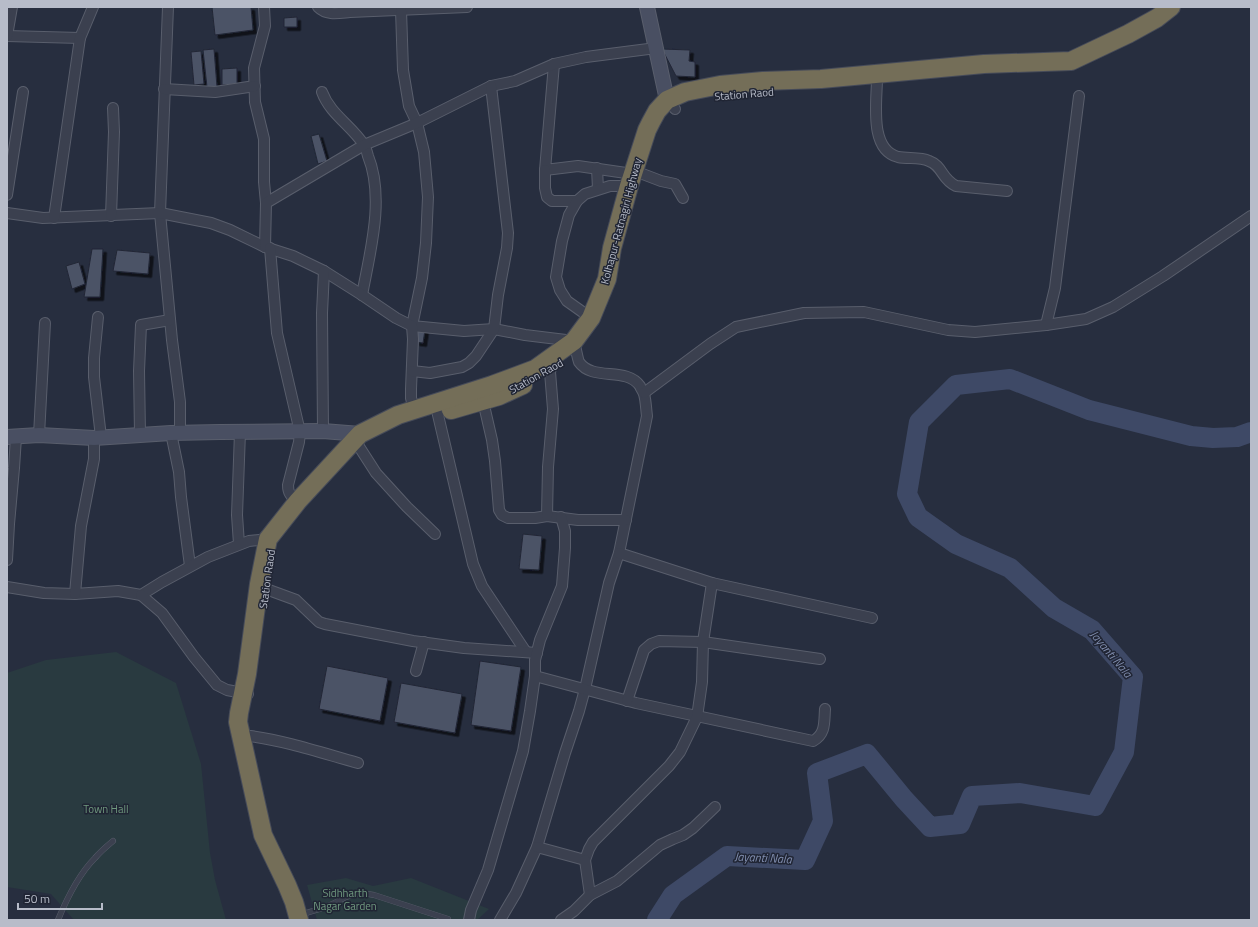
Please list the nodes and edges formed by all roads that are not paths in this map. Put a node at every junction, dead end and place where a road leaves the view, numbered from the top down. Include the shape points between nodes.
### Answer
1 (12, 7) edge
2 (93, 7) edge
3 (168, 7) edge
4 (264, 7) edge
5 (318, 7) edge
6 (467, 7) edge
7 (647, 7) edge
8 (1171, 7) edge
9 (435, 8) edge
10 (401, 10) junction
11 (7, 36) edge
12 (80, 38) junction
13 (656, 48) junction
14 (554, 64) junction
15 (877, 77) junction
16 (255, 86) junction
17 (491, 86) junction
18 (164, 89) junction
19 (23, 92) dead end
20 (322, 92) dead end
21 (1079, 96) dead end
22 (671, 105) junction
23 (113, 108) dead end
24 (416, 123) junction
25 (364, 145) junction
26 (597, 168) junction
27 (545, 170) junction
28 (634, 178) junction
29 (598, 190) junction
30 (1007, 191) dead end
31 (7, 195) edge
32 (683, 198) dead end
33 (577, 200) junction
34 (266, 203) junction
35 (7, 213) edge
36 (160, 213) junction
37 (111, 216) junction
38 (1251, 216) edge
39 (54, 218) junction
40 (268, 247) junction
41 (324, 271) junction
42 (362, 295) junction
43 (98, 317) dead end
44 (591, 318) junction
45 (170, 320) junction
46 (45, 323) dead end
47 (1046, 325) junction
48 (412, 326) junction
49 (494, 329) junction
50 (575, 345) junction
51 (551, 368) junction
52 (412, 371) junction
53 (644, 393) junction
54 (483, 401) junction
55 (414, 410) junction
56 (438, 415) junction
57 (240, 432) junction
58 (300, 432) junction
59 (322, 432) junction
60 (175, 433) junction
61 (140, 434) junction
62 (39, 435) junction
63 (11, 437) edge
64 (97, 437) junction
65 (359, 440) junction
66 (298, 501) junction
67 (547, 516) junction
68 (561, 517) junction
69 (626, 520) junction
70 (435, 534) dead end
71 (268, 539) junction
72 (238, 544) junction
73 (619, 553) junction
74 (7, 560) edge
75 (190, 566) junction
76 (712, 583) junction
77 (7, 587) edge
78 (266, 589) junction
79 (75, 594) junction
80 (141, 595) junction
81 (872, 618) dead end
82 (424, 642) junction
83 (703, 642) junction
84 (526, 652) junction
85 (537, 653) junction
86 (820, 659) dead end
87 (416, 671) dead end
88 (534, 676) junction
89 (585, 689) junction
90 (247, 694) junction
91 (626, 701) junction
92 (825, 709) dead end
93 (697, 716) junction
94 (250, 736) junction
95 (358, 763) dead end
96 (715, 807) dead end
97 (113, 840) dead end
98 (537, 847) junction
99 (586, 860) junction
100 (590, 895) junction
101 (305, 918) edge
102 (448, 919) edge
103 (58, 920) edge
104 (469, 920) edge
105 (500, 920) edge
106 (561, 920) edge

1 - 11 street
2 - 12 street
3 - 18 street
4 - 16 street via 265,26 254,68
5 - 10 street via 325,12 335,13
6 - 9 street
7 - 13 street
8 - 15 highway, Station Raod via 1128,34 1071,61 1013,72
9 - 10 street
10 - 24 street via 403,70 409,106
11 - 12 street
12 - 39 street
13 - 14 street
13 - 22 street
14 - 17 street via 515,80
14 - 27 street
15 - 22 highway, Station Raod via 813,89 717,95
15 - 30 street via 878,135 886,150 898,157 934,163 949,182 956,186
16 - 18 street via 215,92
16 - 34 street via 255,102 264,139
17 - 24 street
17 - 49 street via 508,233
18 - 36 street
19 - 31 street
20 - 25 street via 332,110
21 - 47 street via 1055,288
22 - 28 highway, Kolhapur-Ratnagiri Highway via 657,111 651,122
23 - 37 street
24 - 25 street
24 - 48 street via 424,152 428,197 422,278
25 - 34 street
25 - 42 street via 373,168 376,195
26 - 27 street via 578,166
26 - 28 street
26 - 29 street
27 - 33 street via 547,197 552,201
28 - 29 street
28 - 32 street via 675,184
28 - 44 highway, Kolhapur-Ratnagiri Highway via 612,248 607,279
28 - 50 highway, Station Raod via 630,213 615,280 600,315
29 - 33 street
33 - 44 street via 569,215 556,277 567,301
34 - 40 street
35 - 39 street
36 - 37 street
36 - 40 street via 211,223
36 - 45 street
37 - 39 street
38 - 47 street via 1113,307 1086,319
40 - 41 street
40 - 58 street via 277,333
41 - 42 street
41 - 59 street
42 - 48 street
43 - 64 street via 94,358
44 - 50 highway, Kolhapur-Ratnagiri Highway
45 - 60 street via 180,402
45 - 61 street via 141,325
46 - 62 street
47 - 53 street via 975,332 948,330 864,312 804,313 736,327
48 - 49 street via 464,331
48 - 52 street
49 - 50 street
49 - 52 street via 476,356 462,367 430,373
50 - 51 highway, Station Raod via 564,360
50 - 53 street via 579,361 588,369 604,374 626,376 637,382
50 - 55 highway, Kolhapur-Ratnagiri Highway via 535,369
51 - 54 highway, Station Raod via 534,380
51 - 67 street via 553,409
52 - 55 street via 411,398
53 - 69 street via 647,416
54 - 56 highway, Station Raod
54 - 67 street via 494,454 499,510 508,518
55 - 65 highway, Kolhapur-Ratnagiri Highway via 398,415
56 - 65 highway, Station Raod via 360,442
56 - 84 street via 473,564 482,586
57 - 58 street
57 - 60 street
57 - 72 street
58 - 59 street
58 - 66 street via 288,485 290,496
59 - 65 street
60 - 61 street
60 - 75 street
61 - 64 street
62 - 63 street
62 - 64 street
63 - 74 street via 14,468
64 - 79 street via 82,526
65 - 66 highway, Kolhapur-Ratnagiri Highway
65 - 70 street via 376,473
65 - 78 highway, Station Raod via 272,541
66 - 71 highway, Kolhapur-Ratnagiri Highway
67 - 68 street
68 - 69 street via 578,520
68 - 85 street via 564,531 562,586
69 - 73 street
71 - 72 street
71 - 90 highway, Kolhapur-Ratnagiri Highway via 257,595 247,674
72 - 75 street
73 - 76 street
73 - 89 street via 609,583
75 - 80 street
76 - 81 street
76 - 83 street
77 - 79 street via 44,593
78 - 82 street via 296,600 319,622
78 - 90 highway, Station Raod
79 - 80 street via 118,591
80 - 90 street via 162,613 217,685
82 - 84 street via 464,648
82 - 87 street
83 - 86 street
83 - 91 street via 659,641 651,644 644,650
83 - 93 street via 702,682
84 - 85 street
85 - 88 street
88 - 89 street
88 - 104 street via 523,751 488,870
89 - 91 street
89 - 98 street
90 - 94 highway, Station Raod via 246,718
90 - 101 highway, Kolhapur-Ratnagiri Highway via 238,722 262,835 294,902
91 - 93 street
92 - 93 street via 823,731 813,741
93 - 99 street via 680,752 594,842
94 - 95 street via 286,742
94 - 101 highway, Station Raod via 269,825 301,896
96 - 100 street via 688,832 660,845 617,881
97 - 103 lane via 84,871
98 - 99 street
98 - 105 street via 516,893
99 - 100 street
100 - 106 street
101 - 102 lane via 354,894 364,893

